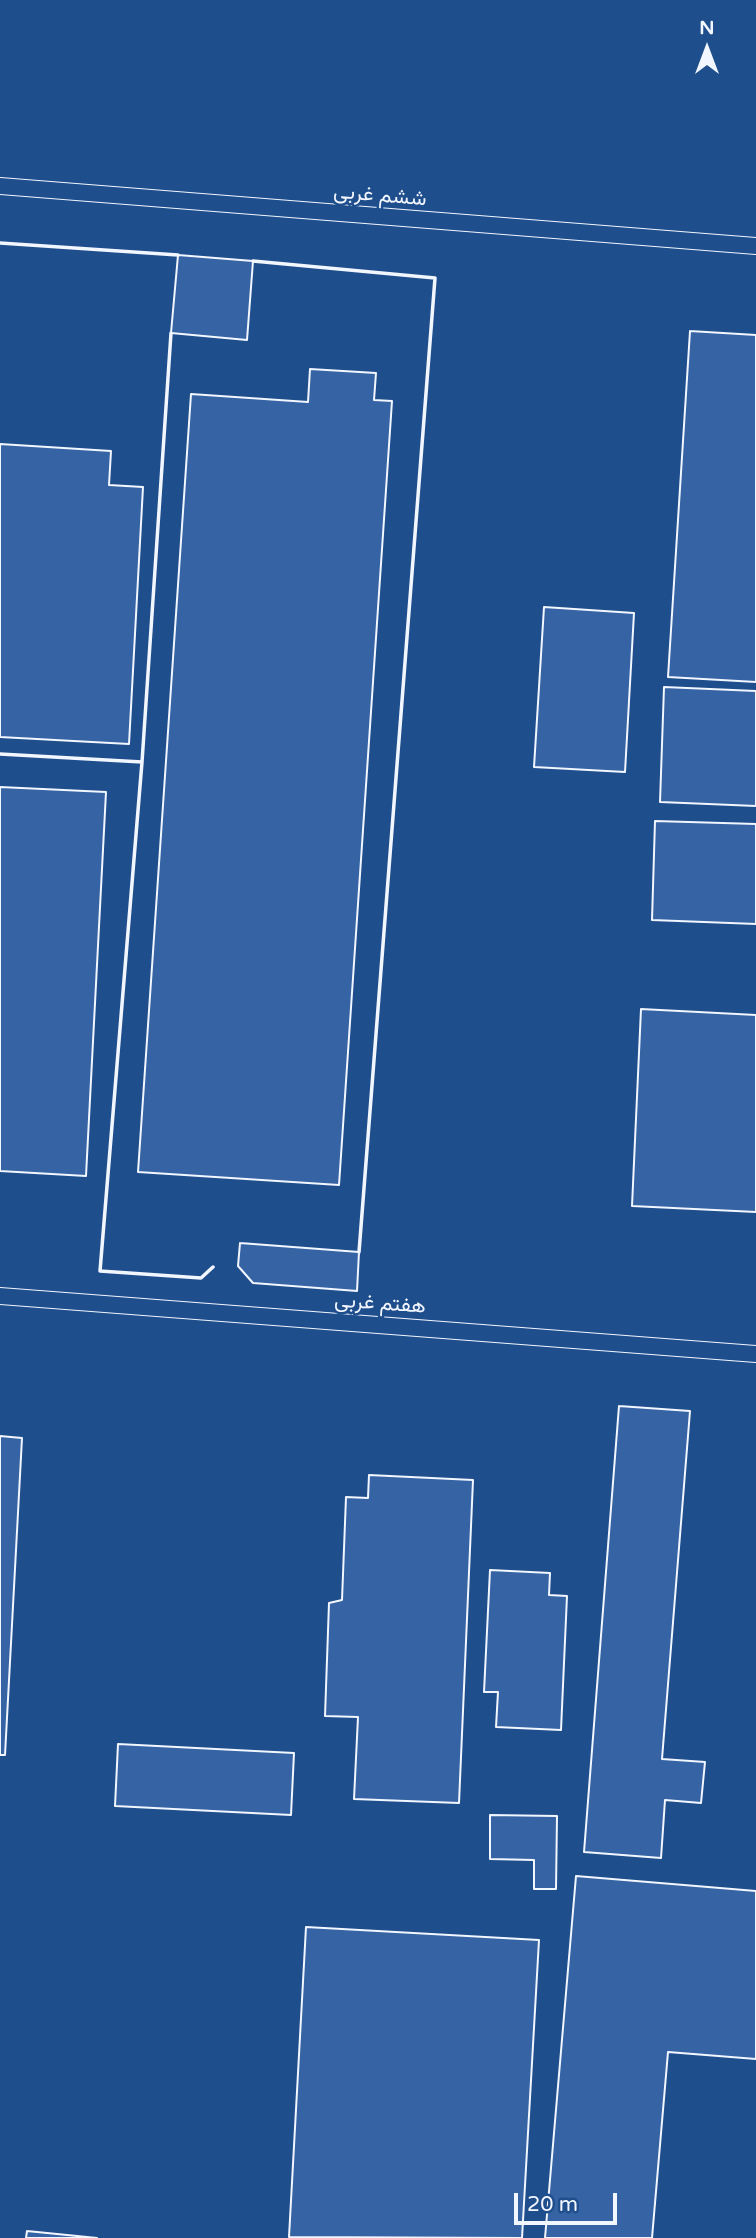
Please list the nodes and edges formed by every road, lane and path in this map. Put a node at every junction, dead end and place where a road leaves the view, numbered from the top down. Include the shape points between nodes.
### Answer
1 (0, 186) edge
2 (756, 246) edge
3 (0, 1296) edge
4 (756, 1354) edge

1 - 2 lane, ششم غربی
3 - 4 lane, هفتم غربی

